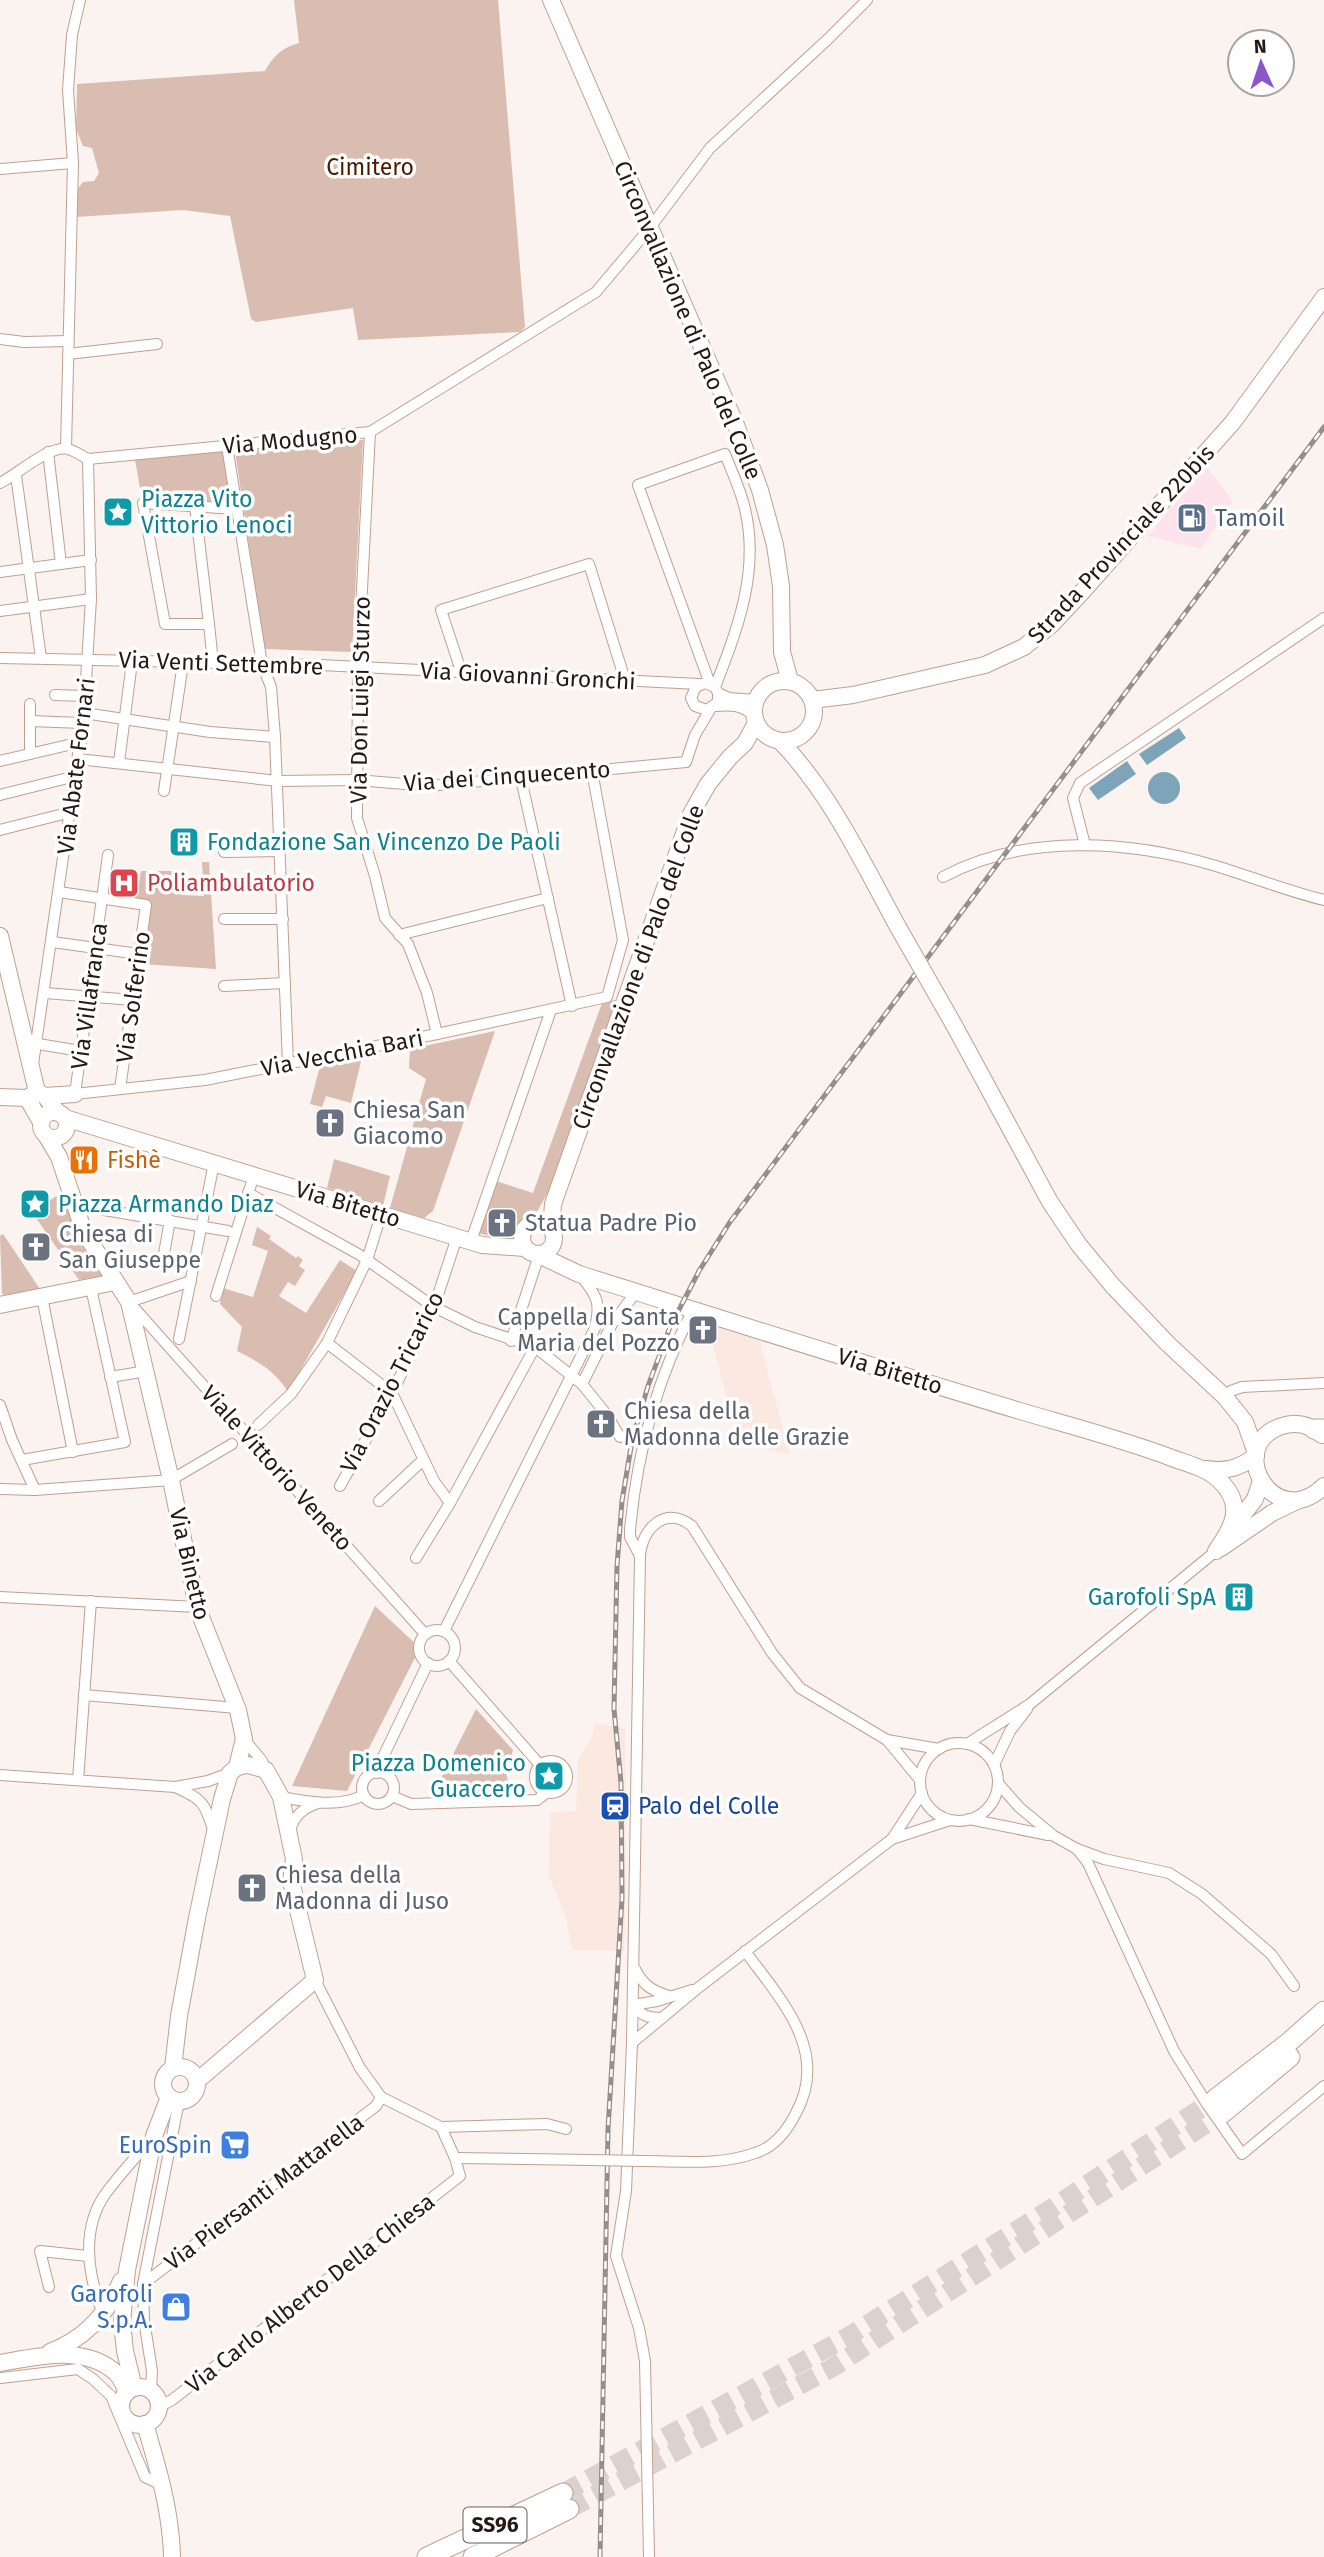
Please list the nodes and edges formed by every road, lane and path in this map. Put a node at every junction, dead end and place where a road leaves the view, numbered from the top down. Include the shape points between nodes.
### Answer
1 (80, 0) edge
2 (551, 0) edge
3 (867, 0) edge
4 (73, 163) junction
5 (0, 169) edge
6 (649, 229) junction
7 (1324, 297) edge
8 (0, 339) edge
9 (68, 341) junction
10 (158, 344) dead end
11 (68, 354) junction
12 (370, 432) junction
13 (227, 446) junction
14 (66, 448) junction
15 (48, 452) junction
16 (88, 459) junction
17 (16, 475) junction
18 (0, 483) edge
19 (195, 506) junction
20 (236, 509) junction
21 (91, 560) junction
22 (61, 564) junction
23 (28, 568) junction
24 (0, 572) edge
25 (91, 599) junction
26 (33, 606) junction
27 (0, 611) edge
28 (1324, 618) edge
29 (209, 624) junction
30 (782, 652) junction
31 (0, 658) edge
32 (41, 658) junction
33 (89, 658) junction
34 (132, 662) junction
35 (183, 663) junction
36 (214, 663) junction
37 (262, 664) junction
38 (358, 668) junction
39 (462, 674) junction
40 (625, 680) junction
41 (790, 681) junction
42 (771, 683) junction
43 (674, 684) junction
44 (711, 687) junction
45 (55, 695) dead end
46 (86, 696) junction
47 (693, 702) junction
48 (30, 704) dead end
49 (713, 707) junction
50 (813, 708) junction
51 (755, 713) junction
52 (84, 718) junction
53 (125, 718) junction
54 (30, 721) junction
55 (173, 726) junction
56 (695, 735) junction
57 (800, 736) junction
58 (275, 737) junction
59 (775, 740) junction
60 (80, 742) junction
61 (745, 743) junction
62 (30, 754) junction
63 (78, 759) junction
64 (0, 761) edge
65 (119, 762) junction
66 (803, 765) junction
67 (167, 769) junction
68 (592, 771) junction
69 (76, 776) junction
70 (521, 779) junction
71 (356, 780) junction
72 (278, 781) junction
73 (164, 791) dead end
74 (0, 795) edge
75 (71, 812) junction
76 (0, 830) edge
77 (1085, 845) junction
78 (280, 851) junction
79 (224, 852) dead end
80 (108, 855) dead end
81 (943, 877) dead end
82 (60, 892) junction
83 (103, 898) junction
84 (548, 898) junction
85 (1324, 900) edge
86 (224, 919) dead end
87 (283, 919) junction
88 (399, 934) junction
89 (0, 936) edge
90 (52, 942) junction
91 (96, 948) junction
92 (139, 954) junction
93 (285, 983) junction
94 (224, 986) dead end
95 (45, 993) junction
96 (89, 996) junction
97 (133, 1000) junction
98 (572, 1006) junction
99 (551, 1010) junction
100 (437, 1034) junction
101 (38, 1044) junction
102 (81, 1051) junction
103 (288, 1064) junction
104 (32, 1071) junction
105 (120, 1089) junction
106 (75, 1094) junction
107 (36, 1095) junction
108 (0, 1097) edge
109 (57, 1125) junction
110 (214, 1163) junction
111 (254, 1175) junction
112 (248, 1193) junction
113 (75, 1205) junction
114 (381, 1215) junction
115 (170, 1220) junction
116 (202, 1226) junction
117 (228, 1231) dead end
118 (547, 1231) junction
119 (470, 1241) junction
120 (528, 1246) junction
121 (367, 1260) junction
122 (162, 1265) dead end
123 (579, 1274) junction
124 (191, 1281) junction
125 (115, 1282) junction
126 (91, 1288) junction
127 (636, 1292) junction
128 (216, 1296) dead end
129 (42, 1297) junction
130 (129, 1302) junction
131 (0, 1305) edge
132 (434, 1307) junction
133 (693, 1310) junction
134 (179, 1339) dead end
135 (511, 1341) junction
136 (327, 1343) junction
137 (535, 1347) junction
138 (147, 1371) junction
139 (572, 1375) junction
140 (110, 1377) junction
141 (1324, 1383) edge
142 (582, 1384) junction
143 (392, 1393) junction
144 (1225, 1397) junction
145 (0, 1405) edge
146 (1245, 1422) junction
147 (258, 1425) dead end
148 (1276, 1428) junction
149 (1321, 1432) edge
150 (620, 1437) dead end
151 (6, 1440) edge
152 (232, 1444) dead end
153 (73, 1452) junction
154 (1256, 1454) junction
155 (22, 1460) junction
156 (423, 1460) junction
157 (1207, 1472) junction
158 (171, 1480) junction
159 (1260, 1480) junction
160 (340, 1486) dead end
161 (1324, 1486) edge
162 (0, 1489) edge
163 (35, 1490) junction
164 (1303, 1499) junction
165 (379, 1501) dead end
166 (450, 1503) junction
167 (1324, 1506) edge
168 (1229, 1532) junction
169 (1216, 1551) junction
170 (640, 1556) junction
171 (416, 1558) dead end
172 (0, 1597) edge
173 (91, 1601) junction
174 (197, 1607) junction
175 (444, 1631) junction
176 (425, 1634) junction
177 (449, 1661) junction
178 (428, 1663) junction
179 (84, 1695) junction
180 (1030, 1704) junction
181 (237, 1708) junction
182 (244, 1739) junction
183 (887, 1740) junction
184 (967, 1744) junction
185 (939, 1749) junction
186 (540, 1765) junction
187 (994, 1765) junction
188 (233, 1770) junction
189 (266, 1770) junction
190 (377, 1773) junction
191 (0, 1775) edge
192 (78, 1780) junction
193 (920, 1780) junction
194 (998, 1783) junction
195 (175, 1787) junction
196 (545, 1793) junction
197 (922, 1793) junction
198 (364, 1795) junction
199 (392, 1796) junction
200 (281, 1797) junction
201 (321, 1802) junction
202 (969, 1819) junction
203 (950, 1820) junction
204 (1054, 1836) junction
205 (289, 1837) junction
206 (214, 1839) junction
207 (892, 1839) junction
208 (1076, 1849) junction
209 (745, 1951) junction
210 (633, 1964) junction
211 (315, 1980) junction
212 (1294, 1986) dead end
213 (698, 1988) junction
214 (669, 1996) junction
215 (633, 2005) junction
216 (1324, 2011) edge
217 (662, 2018) junction
218 (1324, 2028) edge
219 (632, 2043) junction
220 (173, 2068) junction
221 (197, 2081) junction
222 (1324, 2086) edge
223 (382, 2096) junction
224 (174, 2099) junction
225 (441, 2127) junction
226 (566, 2129) dead end
227 (154, 2136) junction
228 (455, 2158) junction
229 (88, 2256) junction
230 (127, 2270) junction
231 (143, 2284) junction
232 (49, 2287) dead end
233 (103, 2314) junction
234 (37, 2357) junction
235 (0, 2363) edge
236 (0, 2378) edge
237 (131, 2390) junction
238 (151, 2391) junction
239 (159, 2407) junction
240 (145, 2424) junction
241 (162, 2485) junction
242 (172, 2557) edge
243 (427, 2557) edge
244 (473, 2557) edge
245 (649, 2557) edge

1 - 4 street via 68,90
2 - 6 street, Circonvallazione di Palo del Colle
3 - 6 street, Via Modugno via 710,148
4 - 5 street
4 - 9 street
6 - 12 street, Via Modugno via 596,292 543,320
6 - 30 street, Circonvallazione di Palo del Colle via 736,425 760,491 781,586
7 - 50 street, Strada Provinciale 220bis via 1233,422 1051,625 1024,647 985,665
8 - 9 street
9 - 11 street
10 - 11 street
11 - 14 street
12 - 13 street, Via Modugno
12 - 38 street, Via Don Luigi Sturzo
13 - 16 street, Via Modugno
13 - 20 street
14 - 15 street
14 - 16 street
15 - 17 street
15 - 22 street
16 - 21 street, Via Abate Fornari
17 - 18 street
17 - 23 street
19 - 20 street
19 - 29 street
19 - 29 street via 143,503 165,624
20 - 37 street
21 - 22 street
21 - 25 street, Via Abate Fornari
22 - 23 street
23 - 24 street
23 - 26 street
25 - 26 street
25 - 33 street, Via Abate Fornari
26 - 27 street
26 - 32 street
28 - 77 street via 1080,783 1073,798
29 - 36 street
30 - 41 street
30 - 42 street
31 - 32 street, Via Venti Settembre
32 - 33 street, Via Venti Settembre
33 - 34 street, Via Venti Settembre
33 - 46 street, Via Abate Fornari
34 - 35 street, Via Venti Settembre
34 - 53 street
35 - 36 street, Via Venti Settembre
35 - 55 street
36 - 37 street, Via Venti Settembre
37 - 38 street, Via Venti Settembre
37 - 58 street via 271,687
38 - 39 street, Via Giovanni Gronchi
38 - 71 street, Via Don Luigi Sturzo
39 - 40 street, Via Giovanni Gronchi
39 - 40 street via 441,610 589,564
40 - 43 street, Via Giovanni Gronchi
41 - 42 street
41 - 50 street via 807,691
42 - 51 street via 759,693
43 - 44 street, Via Giovanni Gronchi
43 - 47 street
44 - 44 street via 741,615 750,559 745,508 725,454 638,485
44 - 47 street via 693,690
44 - 49 street
44 - 51 street, Via Giovanni Gronchi
45 - 46 street
46 - 52 street, Via Abate Fornari
47 - 49 street via 703,710
47 - 56 street
48 - 54 street
49 - 51 street via 738,706
49 - 56 street
50 - 57 street via 807,731
51 - 59 street
51 - 61 street, Circonvallazione di Palo del Colle
52 - 53 street
52 - 54 street
52 - 60 street, Via Abate Fornari
53 - 55 street
53 - 65 street
54 - 62 street
55 - 58 street
55 - 67 street
56 - 68 street, Via dei Cinquecento via 685,762
57 - 59 street via 791,741
57 - 66 street
58 - 72 street
59 - 61 street
59 - 66 street
60 - 62 street
60 - 63 street, Via Abate Fornari
61 - 118 street, Circonvallazione di Palo del Colle via 708,784 691,814
62 - 64 street
63 - 65 street, Via dei Cinquecento
63 - 69 street, Via Abate Fornari
65 - 67 street, Via dei Cinquecento
66 - 144 street, bridge via 1079,1245 1167,1343
67 - 72 street, Via dei Cinquecento
67 - 73 street
68 - 70 street, Via dei Cinquecento
68 - 98 street, Via Vecchia Bari via 623,940 607,997
69 - 74 street
69 - 75 street, Via Abate Fornari
70 - 71 street, Via dei Cinquecento via 429,786
70 - 84 street
71 - 72 street, Via dei Cinquecento
71 - 88 street, Via Don Luigi Sturzo via 357,818 385,918
72 - 78 street
75 - 76 street
75 - 82 street, Via Abate Fornari
77 - 81 street via 1001,853
77 - 85 street via 1185,859
78 - 79 street
78 - 87 street
80 - 83 street, Via Villafranca
82 - 83 street
82 - 90 street, Via Abate Fornari
83 - 91 street, Via Villafranca
83 - 92 street, Via Solferino via 146,905
84 - 88 street
84 - 98 street
86 - 87 street
87 - 93 street
88 - 100 street, Via Don Luigi Sturzo via 408,944 428,993
89 - 104 street
90 - 91 street
90 - 95 street, Via Abate Fornari
91 - 92 street
91 - 96 street, Via Villafranca
92 - 97 street, Via Solferino
93 - 94 street
93 - 103 street
95 - 96 street
95 - 101 street, Via Abate Fornari
96 - 97 street
96 - 102 street, Via Villafranca
97 - 105 street, Via Solferino
98 - 99 street, Via Vecchia Bari
99 - 100 street, Via Vecchia Bari
99 - 119 street, Via Orazio Tricarico
100 - 103 street, Via Vecchia Bari
101 - 102 street
101 - 104 street, Via Abate Fornari
102 - 106 street, Via Villafranca
103 - 105 street, Via Vecchia Bari via 205,1080
104 - 107 street
105 - 106 street, Via Vecchia Bari
106 - 107 street
106 - 109 street via 66,1102
107 - 108 street
107 - 109 street
109 - 110 street, Via Bitetto via 83,1124
109 - 113 street via 59,1157
110 - 111 street, Via Bitetto
110 - 116 street
111 - 112 street
111 - 114 street, Via Bitetto
112 - 121 street
112 - 128 street
113 - 115 street
113 - 125 street via 84,1232
114 - 119 street, Via Bitetto
114 - 121 street
115 - 116 street
115 - 122 street
116 - 117 street
116 - 124 street
118 - 120 street via 525,1228
118 - 120 street via 548,1251
118 - 123 street
119 - 120 street
119 - 132 street, Via Orazio Tricarico
120 - 123 street, Via Bitetto
120 - 135 street
121 - 132 street
121 - 136 street
123 - 127 street, Via Bitetto
123 - 139 street via 596,1294 599,1312
124 - 130 street
124 - 134 street
125 - 126 street
125 - 130 street, Via Binetto
126 - 129 street
126 - 140 street
127 - 133 street, Via Bitetto
127 - 142 street via 612,1324
129 - 131 street
129 - 153 street
130 - 138 street, Via Binetto
130 - 176 street, Viale Vittorio Veneto
132 - 135 street
132 - 143 street, Via Orazio Tricarico
133 - 157 street, Via Bitetto via 1143,1447
133 - 170 street via 661,1380 641,1448 630,1530
135 - 137 street
136 - 143 street
136 - 147 street via 291,1394
137 - 139 street
137 - 166 street
138 - 140 street
138 - 158 street, Via Binetto
139 - 142 street
139 - 175 street
140 - 153 street via 125,1442
141 - 144 street via 1242,1387
142 - 150 street
143 - 156 street
143 - 160 street, Via Orazio Tricarico
144 - 146 street
145 - 151 street
146 - 148 street
146 - 154 street
148 - 149 street via 1295,1423
148 - 154 street
151 - 155 street
152 - 158 street
153 - 155 street
154 - 157 street via 1239,1468
154 - 159 street
155 - 163 street
156 - 165 street
156 - 166 street
157 - 159 street
157 - 168 street via 1230,1494 1234,1519
158 - 163 street
158 - 174 street, Via Binetto
159 - 164 street via 1278,1497
159 - 168 street via 1255,1499
161 - 164 street
162 - 163 street
164 - 167 street
164 - 169 street via 1272,1513
166 - 171 street
168 - 169 street
169 - 180 street
170 - 183 street via 643,1538 657,1522 670,1518 688,1523 772,1653 800,1688
170 - 210 street
172 - 173 street
173 - 174 street
173 - 179 street
174 - 181 street, Via Binetto
175 - 176 street
175 - 177 street via 455,1644
176 - 178 street via 418,1647
177 - 178 street via 438,1666
177 - 186 street
178 - 190 street
179 - 181 street
179 - 192 street
180 - 184 street
180 - 187 street via 1010,1731
181 - 182 street, Via Binetto
182 - 188 street, Via Binetto
182 - 189 street
183 - 185 street
183 - 193 street
184 - 185 street
184 - 187 street via 987,1755
185 - 193 street via 929,1757
186 - 196 street via 535,1780
186 - 196 street via 555,1761 567,1772 564,1788
187 - 194 street
188 - 189 street via 248,1765
188 - 195 street via 208,1782
188 - 206 street, Via Binetto
189 - 200 street
190 - 198 street via 364,1782
190 - 199 street via 390,1778
191 - 192 street
192 - 195 street
193 - 197 street
194 - 202 street via 989,1806
194 - 204 street
195 - 206 street via 203,1804
196 - 199 street via 537,1800 411,1804
197 - 203 street via 932,1810
197 - 207 street
198 - 199 street via 377,1804
198 - 201 street via 353,1801
200 - 201 street
200 - 205 street
201 - 205 street via 300,1811
202 - 203 street
202 - 204 street
203 - 207 street
204 - 208 street
205 - 211 street via 294,1859 291,1881
206 - 220 street, Via Binetto
207 - 209 street
208 - 212 street via 1181,1879 1262,1945
208 - 222 street via 1088,1863 1174,2051 1242,2154
209 - 213 street
209 - 228 street, bridge via 791,2014 810,2072 803,2101 785,2134 757,2153 719,2162
210 - 214 street via 641,1981
210 - 215 street
211 - 221 street
211 - 223 street via 360,2068
213 - 214 street
213 - 217 street
214 - 215 street
215 - 217 street via 640,2014
215 - 219 street
216 - 218 highway via 1219,2106
217 - 219 street
219 - 245 street via 625,2191 616,2256 645,2361
220 - 221 street via 188,2069
220 - 224 street via 163,2079 163,2089
221 - 224 street via 193,2095
223 - 225 street
223 - 231 street, Via Piersanti Mattarella via 376,2106
224 - 227 street
224 - 231 street
225 - 226 street via 547,2124
225 - 228 street
227 - 229 street via 105,2195 92,2227
227 - 230 street
228 - 239 street, Via Carlo Alberto Della Chiesa via 460,2176
229 - 232 street via 40,2251
229 - 233 street
230 - 233 street
230 - 237 street via 122,2322
231 - 238 street
233 - 234 street via 72,2342
234 - 235 street
234 - 237 street via 84,2357 117,2374
236 - 241 street via 78,2369 111,2396 145,2477
237 - 238 street
237 - 240 street via 121,2403 123,2415 132,2424
238 - 239 street
239 - 240 street via 155,2418
240 - 241 street
241 - 242 street
243 - 244 highway, SS96 via 566,2501

